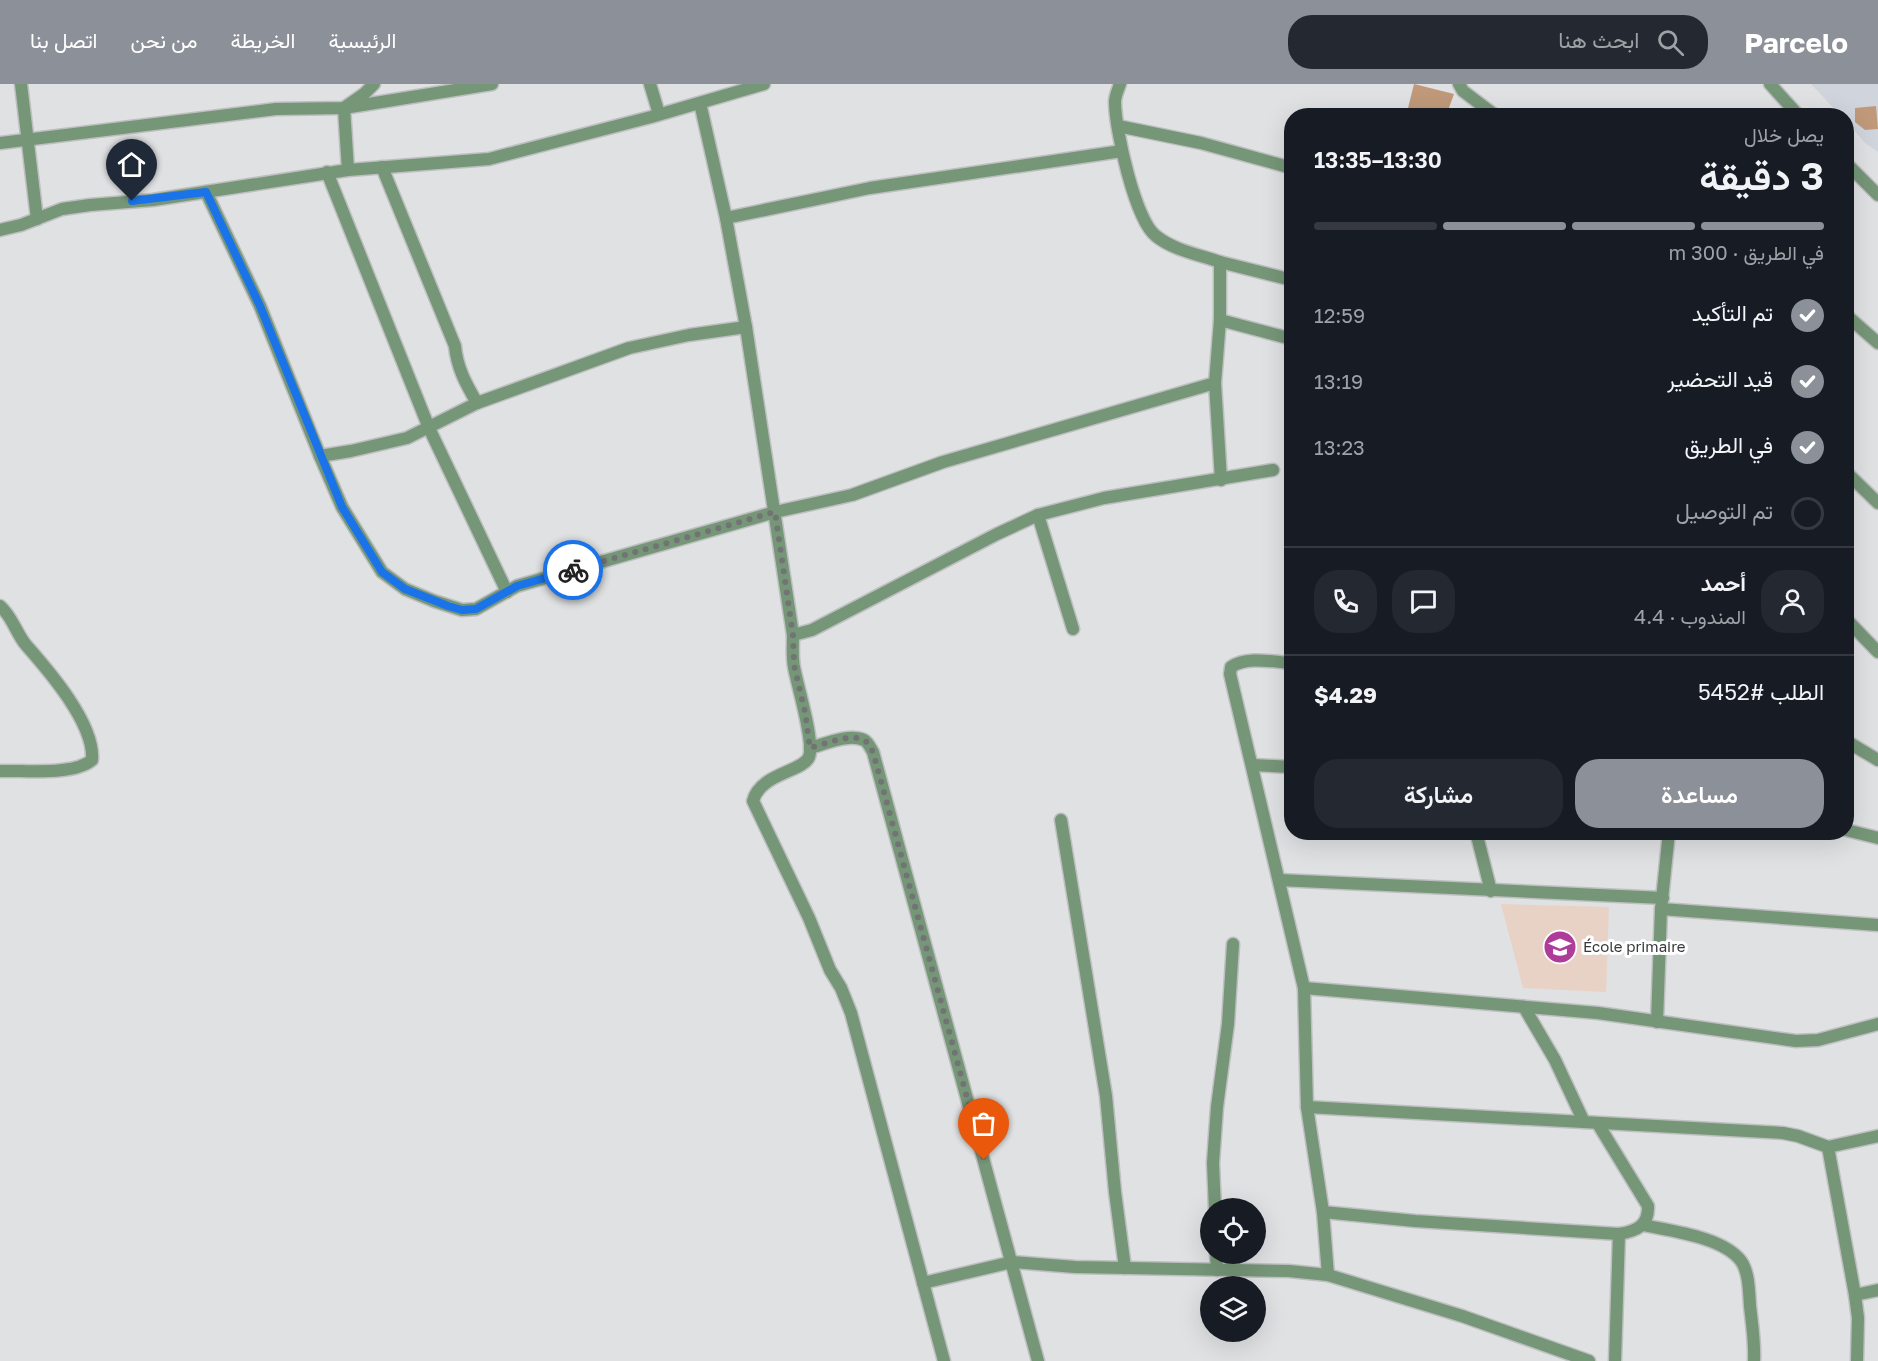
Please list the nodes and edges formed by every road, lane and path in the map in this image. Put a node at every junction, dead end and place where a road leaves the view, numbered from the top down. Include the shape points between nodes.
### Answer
1 (21, 84) edge
2 (374, 84) edge
3 (492, 84) edge
4 (650, 84) edge
5 (764, 84) edge
6 (1120, 84) edge
7 (1459, 84) edge
8 (1770, 84) edge
9 (700, 103) junction
10 (345, 108) junction
11 (1485, 108) edge
12 (1792, 108) edge
13 (659, 114) junction
14 (1118, 126) junction
15 (28, 140) junction
16 (0, 143) edge
17 (1122, 151) junction
18 (1284, 166) edge
19 (382, 167) junction
20 (348, 170) junction
21 (1854, 171) edge
22 (327, 172) junction
23 (206, 192) junction
24 (1878, 195) edge
25 (726, 218) junction
26 (37, 219) junction
27 (0, 230) edge
28 (1220, 262) junction
29 (1284, 278) edge
30 (1220, 320) junction
31 (1854, 322) edge
32 (746, 327) junction
33 (1284, 337) edge
34 (1878, 343) edge
35 (1215, 383) junction
36 (477, 403) junction
37 (429, 428) junction
38 (320, 456) junction
39 (1274, 470) dead end
40 (1221, 480) junction
41 (1854, 480) edge
42 (1878, 503) edge
43 (775, 512) junction
44 (1038, 515) junction
45 (507, 592) junction
46 (0, 606) edge
47 (1854, 628) edge
48 (1073, 629) dead end
49 (793, 635) junction
50 (1878, 652) edge
51 (1284, 662) edge
52 (1854, 746) edge
53 (810, 748) junction
54 (1878, 760) edge
55 (1253, 765) junction
56 (1284, 767) edge
57 (0, 771) edge
58 (1061, 820) dead end
59 (1854, 832) edge
60 (1878, 838) edge
61 (1478, 840) edge
62 (1668, 840) edge
63 (1279, 880) junction
64 (1491, 891) junction
65 (1662, 904) junction
66 (1878, 925) edge
67 (1233, 944) dead end
68 (1304, 988) junction
69 (1524, 1007) junction
70 (1658, 1022) junction
71 (1878, 1024) edge
72 (1307, 1107) junction
73 (1584, 1122) junction
74 (1598, 1124) junction
75 (1878, 1136) edge
76 (1828, 1147) junction
77 (1215, 1198) edge
78 (1323, 1212) junction
79 (1643, 1225) junction
80 (1619, 1234) junction
81 (1011, 1262) junction
82 (1217, 1264) edge
83 (1125, 1268) junction
84 (1217, 1270) junction
85 (1328, 1275) junction
86 (923, 1283) junction
87 (1878, 1290) edge
88 (1855, 1295) junction
89 (944, 1361) edge
90 (1038, 1361) edge
91 (1589, 1361) edge
92 (1615, 1361) edge
93 (1754, 1361) edge
94 (1857, 1361) edge

1 - 15 street
2 - 10 street
3 - 10 street
4 - 13 street
5 - 9 street
6 - 14 street via 1115,100
7 - 11 street
8 - 12 street
9 - 13 street
9 - 25 street
10 - 15 street via 276,109
10 - 20 street
13 - 19 street via 489,159
14 - 17 street
14 - 18 street
15 - 16 street
15 - 26 street
17 - 25 street via 870,188
17 - 28 street via 1139,208 1155,236
19 - 20 street
19 - 36 street via 455,346 461,376
20 - 22 street
21 - 24 street
22 - 23 street
22 - 37 street
23 - 26 street via 62,209
23 - 38 street via 260,306
25 - 32 street
26 - 27 street
28 - 29 street
28 - 30 street
30 - 33 street
30 - 35 street
31 - 34 street
32 - 36 street via 629,348
32 - 43 street
35 - 40 street
35 - 43 street via 943,462 852,495
36 - 37 street
37 - 38 street via 407,438
37 - 45 street
38 - 45 street via 342,507 367,550 382,572 405,589 462,610 476,609
39 - 40 street
40 - 44 street via 1104,498
41 - 42 street
43 - 45 street
43 - 49 street
44 - 48 street
44 - 49 street via 812,630
46 - 57 street via 84,724 93,751 86,766 73,769
47 - 50 street
49 - 53 street via 794,665
51 - 55 street via 1254,660 1231,667
52 - 54 street
53 - 81 street via 858,738 867,741 873,752
53 - 86 street via 804,763 770,780 756,792 753,801 851,1013
55 - 56 street
55 - 63 street
58 - 83 street via 1106,1096
59 - 60 street
61 - 64 street
62 - 65 street
63 - 64 street
63 - 68 street
64 - 65 street
65 - 66 street
65 - 70 street
67 - 77 street via 1213,1163
68 - 69 street
68 - 72 street
69 - 70 street
69 - 73 street
70 - 71 street via 1796,1041 1818,1040
72 - 73 street
72 - 78 street
73 - 74 street
74 - 76 street via 1783,1133
74 - 79 street via 1648,1206 1649,1216
75 - 76 street
76 - 88 street
78 - 80 street
78 - 85 street
79 - 80 street via 1634,1232
79 - 93 street via 1710,1241 1742,1262 1748,1283
80 - 92 street
81 - 83 street
81 - 86 street
81 - 90 street
82 - 84 street
83 - 84 street
84 - 85 street
85 - 91 street
86 - 89 street
87 - 88 street
88 - 94 street

